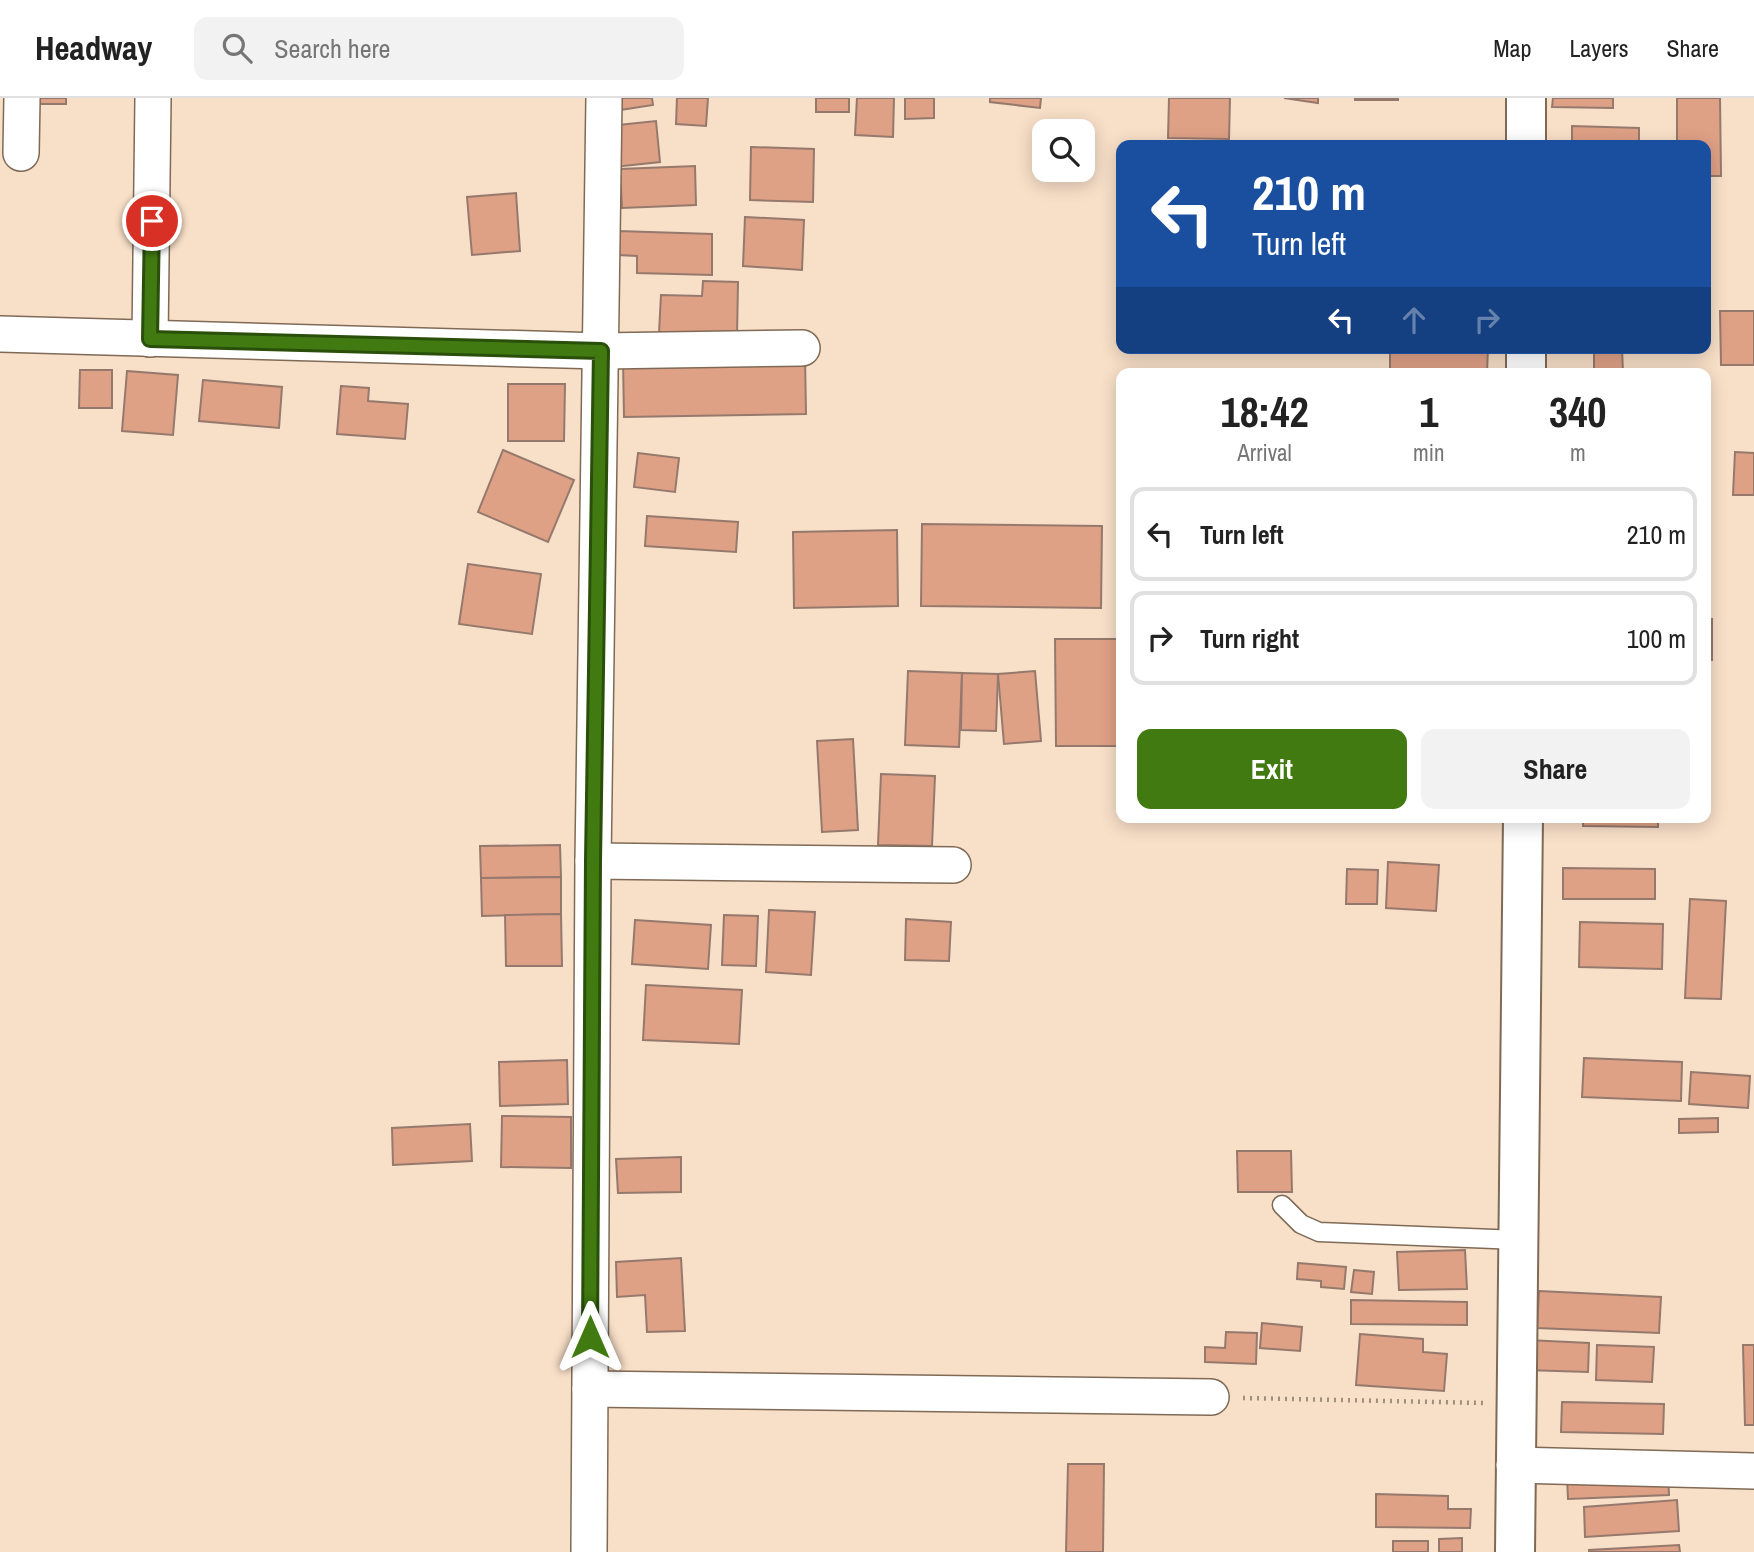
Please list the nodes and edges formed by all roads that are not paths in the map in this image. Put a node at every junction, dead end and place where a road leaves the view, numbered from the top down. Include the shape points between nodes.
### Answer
1 (22, 98) edge
2 (153, 98) edge
3 (604, 98) edge
4 (1526, 98) edge
5 (1526, 140) edge
6 (21, 153) dead end
7 (0, 334) edge
8 (150, 339) junction
9 (802, 348) dead end
10 (601, 351) junction
11 (1523, 823) edge
12 (593, 861) junction
13 (953, 865) dead end
14 (1282, 1205) dead end
15 (1519, 1240) junction
16 (590, 1389) junction
17 (1211, 1397) road end
18 (1514, 1465) junction
19 (1754, 1471) edge
20 (589, 1552) edge
21 (1515, 1552) edge

1 - 6 street
2 - 8 street
3 - 10 street
4 - 5 street
7 - 8 street
8 - 10 street
9 - 10 street
10 - 12 street
11 - 15 street
12 - 13 street
12 - 16 street
14 - 15 lane via 1301,1224 1319,1232
15 - 18 street
16 - 17 street
16 - 20 street
18 - 19 street
18 - 21 street

